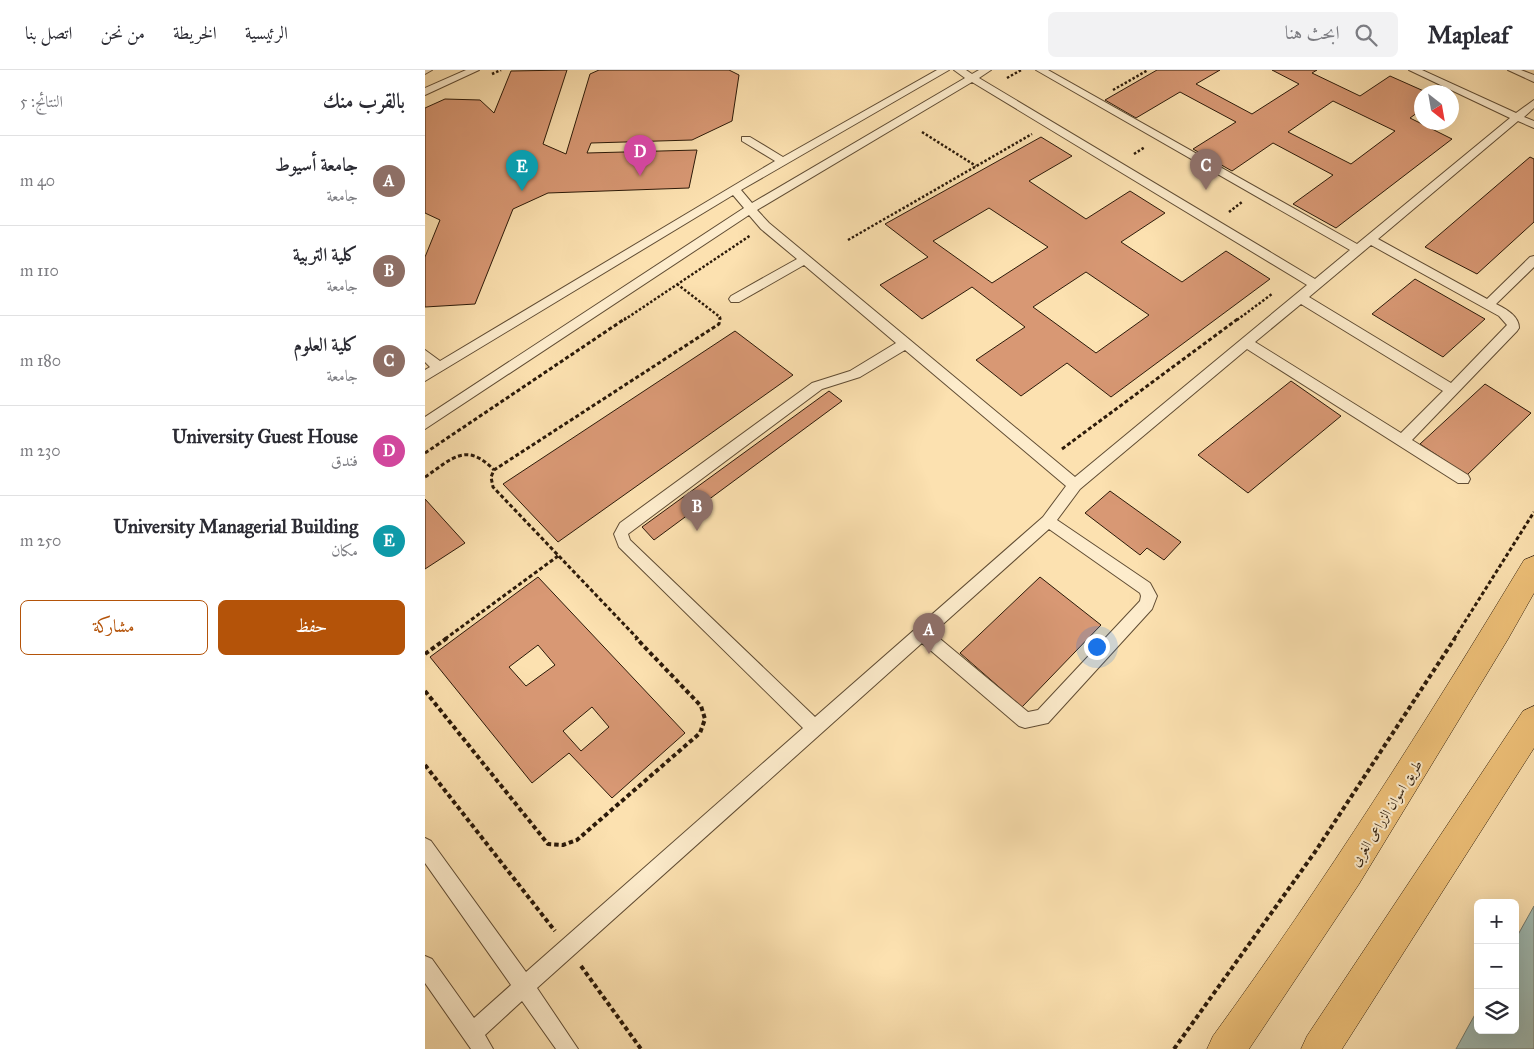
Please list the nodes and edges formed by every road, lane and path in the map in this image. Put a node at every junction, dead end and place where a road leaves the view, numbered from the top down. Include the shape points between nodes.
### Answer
1 (474, 70) edge
2 (944, 70) edge
3 (959, 70) edge
4 (986, 70) edge
5 (1021, 70) edge
6 (1041, 70) edge
7 (1148, 70) edge
8 (1414, 70) edge
9 (1513, 70) edge
10 (973, 78) junction
11 (1534, 79) edge
12 (989, 88) junction
13 (425, 92) edge
14 (1095, 100) junction
15 (1534, 103) edge
16 (1517, 117) junction
17 (1534, 125) edge
18 (922, 132) dead end
19 (1033, 134) dead end
20 (1161, 138) junction
21 (746, 139) dead end
22 (783, 161) junction
23 (1117, 165) junction
24 (976, 166) junction
25 (734, 189) junction
26 (1257, 192) junction
27 (750, 209) junction
28 (1213, 223) junction
29 (765, 226) junction
30 (1370, 239) junction
31 (848, 240) dead end
32 (1358, 248) junction
33 (805, 259) junction
34 (1534, 260) edge
35 (677, 284) junction
36 (1314, 284) junction
37 (1276, 291) dead end
38 (1299, 297) junction
39 (735, 299) dead end
40 (1488, 305) junction
41 (1245, 342) junction
42 (906, 343) junction
43 (425, 354) edge
44 (439, 367) junction
45 (425, 376) edge
46 (1452, 390) junction
47 (425, 424) edge
48 (1403, 441) junction
49 (425, 453) edge
50 (1046, 461) junction
51 (494, 470) junction
52 (425, 477) edge
53 (1463, 479) dead end
54 (1075, 485) junction
55 (1534, 512) edge
56 (1048, 521) junction
57 (558, 556) junction
58 (1534, 568) edge
59 (922, 633) junction
60 (425, 654) edge
61 (425, 692) edge
62 (1534, 721) edge
63 (815, 728) junction
64 (425, 765) edge
65 (425, 847) edge
66 (567, 947) junction
67 (425, 967) edge
68 (523, 986) junction
69 (477, 1041) edge
70 (568, 1049) edge
71 (641, 1049) edge
72 (1174, 1049) edge
73 (1226, 1049) edge
74 (1320, 1049) edge

1 - 13 lane
2 - 22 lane
3 - 10 lane
4 - 10 lane
5 - 12 path
6 - 14 lane
7 - 14 path
8 - 16 lane
9 - 11 lane
10 - 12 lane
10 - 27 lane
12 - 23 lane
14 - 20 lane
15 - 16 lane
16 - 17 lane
16 - 30 lane
18 - 24 path
19 - 24 path
20 - 23 path
20 - 26 lane
21 - 22 lane
22 - 25 lane
23 - 28 lane
24 - 31 path
25 - 27 lane
25 - 44 lane
26 - 28 path
26 - 32 lane
27 - 29 lane
27 - 47 lane
28 - 36 lane
29 - 33 lane
29 - 35 path
30 - 32 lane
30 - 40 lane
32 - 36 lane
33 - 39 lane
33 - 42 lane
34 - 40 lane
35 - 49 path
35 - 51 path via 715,311 720,317 719,324
36 - 38 lane
37 - 50 path
38 - 41 lane
38 - 46 lane
40 - 46 lane via 1508,316 1513,328
41 - 48 lane
41 - 54 lane
42 - 50 lane
42 - 63 lane via 855,374 817,386 625,527 621,534 624,543
43 - 44 lane
44 - 45 lane
46 - 48 lane
48 - 53 lane
50 - 54 lane
51 - 52 path via 476,455 468,454 460,455
51 - 57 path via 491,477 493,486
54 - 56 lane
55 - 72 path via 1430,679 1221,986
56 - 59 lane
56 - 59 lane via 1145,588 1149,596 1147,604 1042,716 1025,720
57 - 60 path
57 - 61 path via 701,706 705,719 700,732 577,840 555,846 548,844
58 - 73 main road, طريق اسوان الزراعى الغربى via 1351,868
59 - 63 lane
62 - 74 main road
63 - 66 lane
64 - 66 path
65 - 68 lane
66 - 68 lane
66 - 71 path
67 - 69 lane
68 - 69 lane
68 - 70 lane

